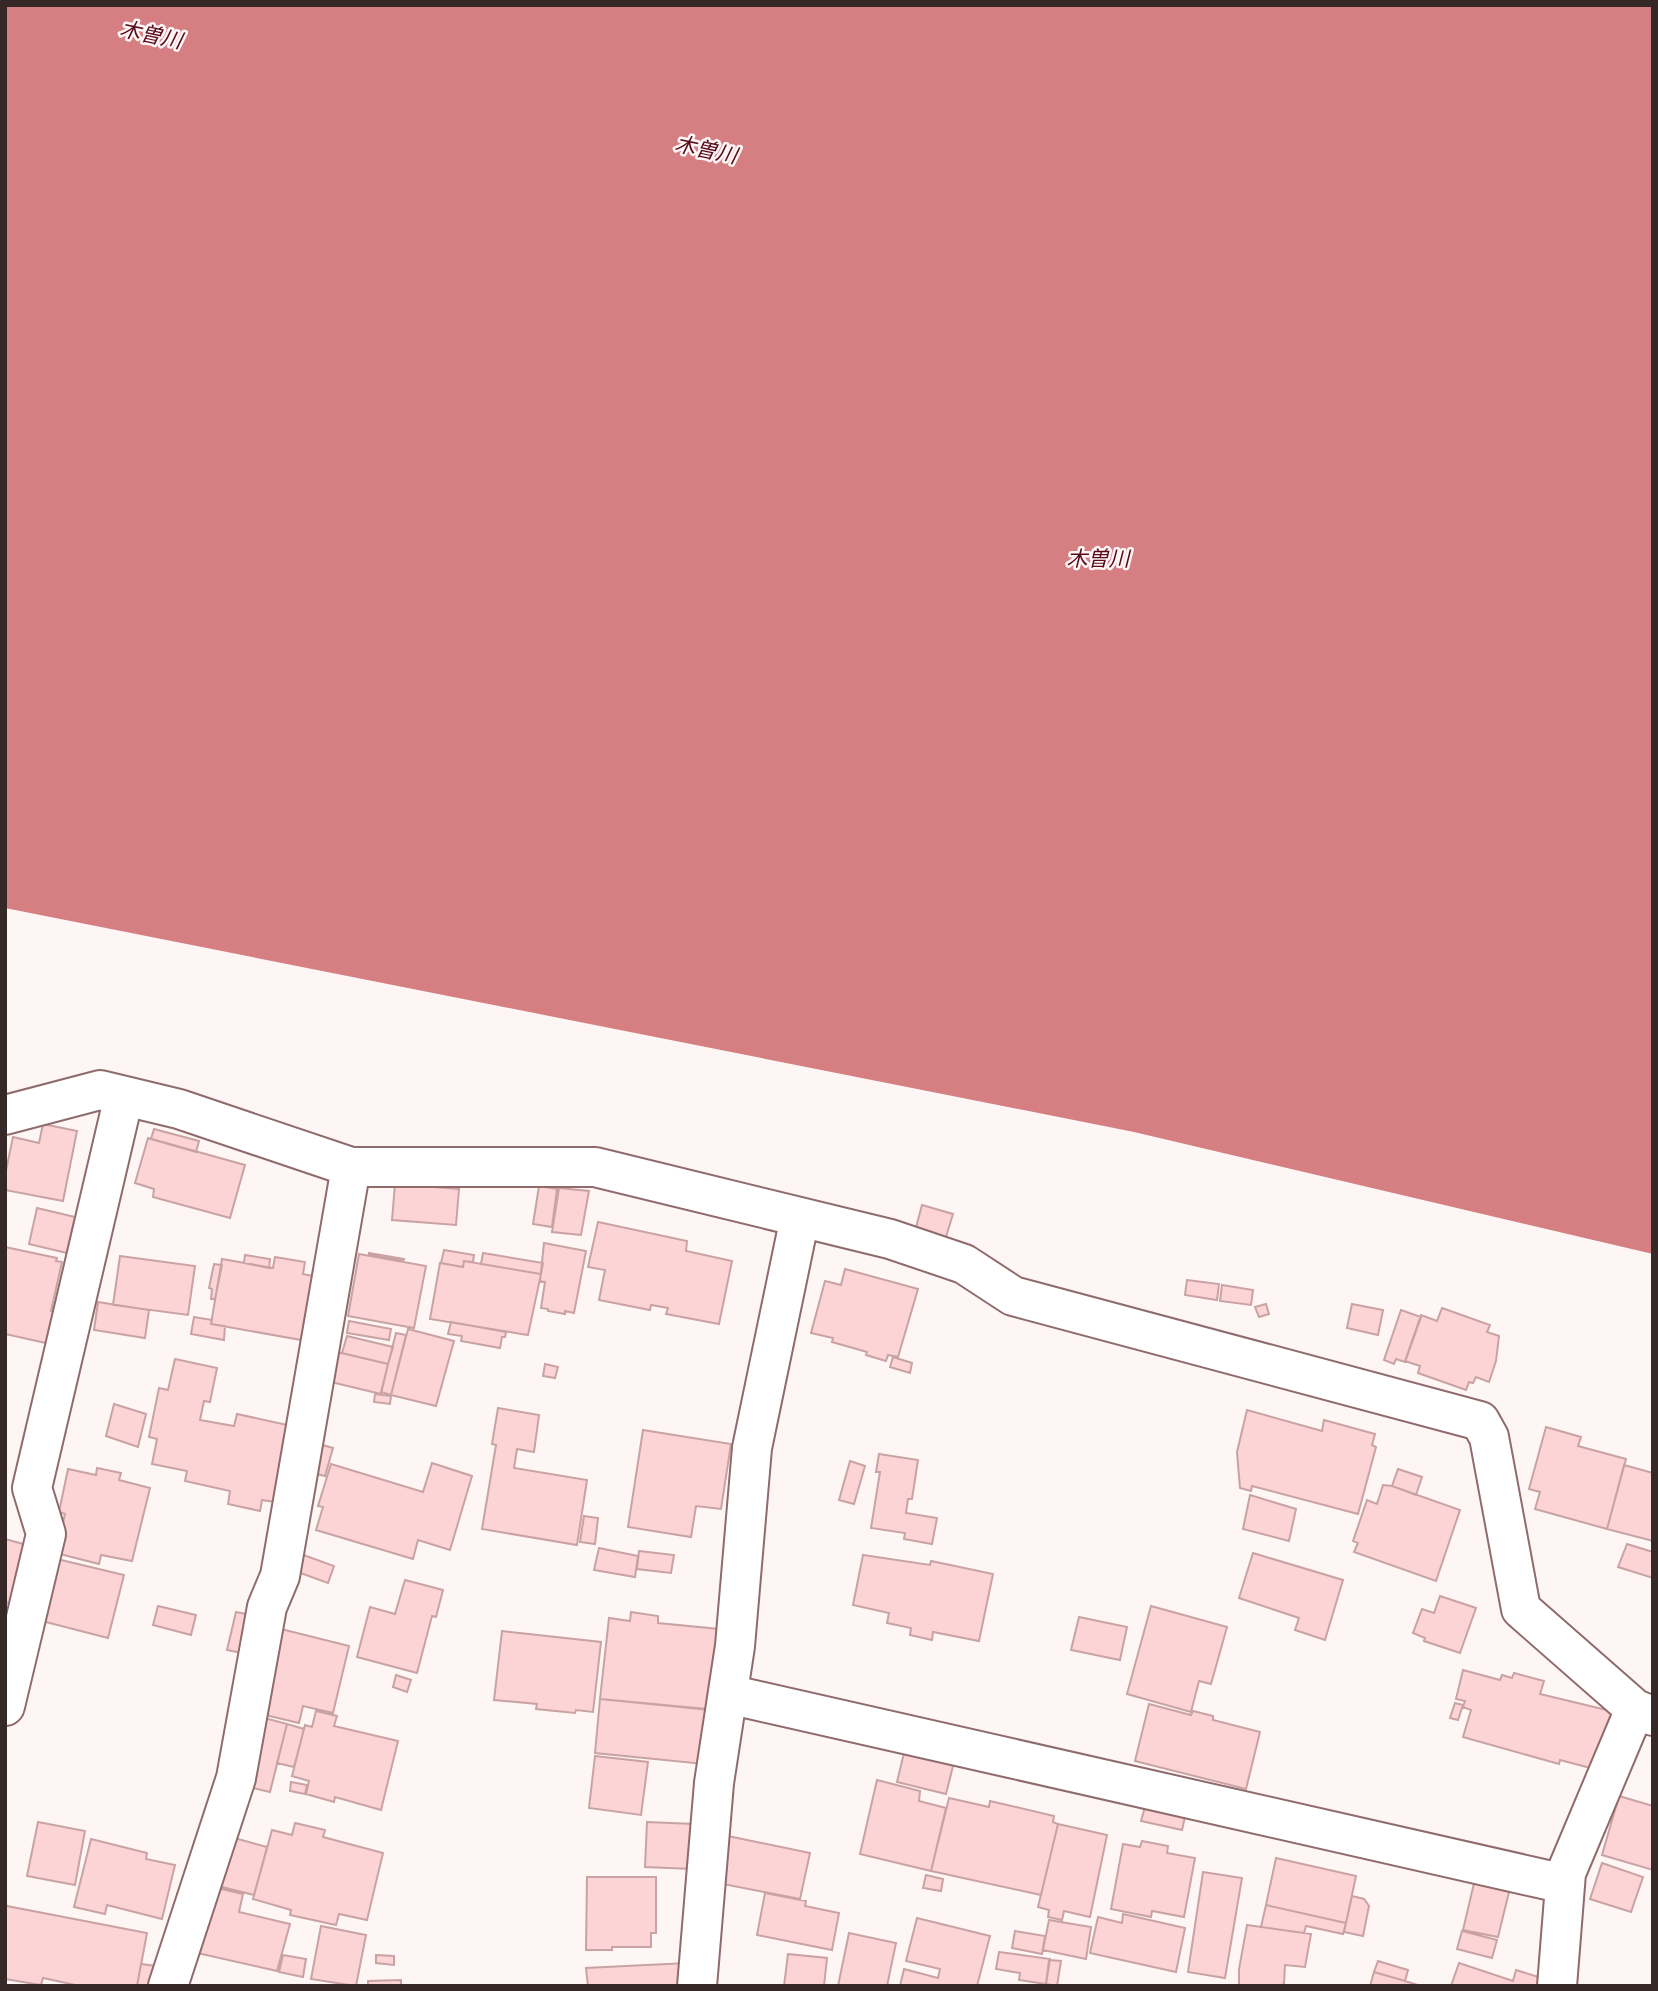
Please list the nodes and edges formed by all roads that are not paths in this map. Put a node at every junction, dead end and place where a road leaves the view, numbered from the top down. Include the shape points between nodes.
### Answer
1 (124, 1096) junction
2 (5, 1115) edge
3 (351, 1167) junction
4 (800, 1217) junction
5 (728, 1694) junction
6 (5, 1706) edge
7 (1644, 1713) edge
8 (1565, 1884) junction
9 (168, 1986) edge
10 (697, 1986) edge
11 (1557, 1986) edge

1 - 2 street via 100,1090
1 - 3 street via 179,1108
1 - 6 street via 32,1488 46,1534
3 - 4 street via 595,1167
3 - 9 street via 280,1576 267,1607 236,1778
4 - 5 street via 752,1448
4 - 7 street via 890,1239 964,1264 1013,1296 1480,1421 1489,1437 1521,1609
5 - 8 street
5 - 10 street via 714,1783
7 - 8 street via 1566,1873
8 - 11 street

